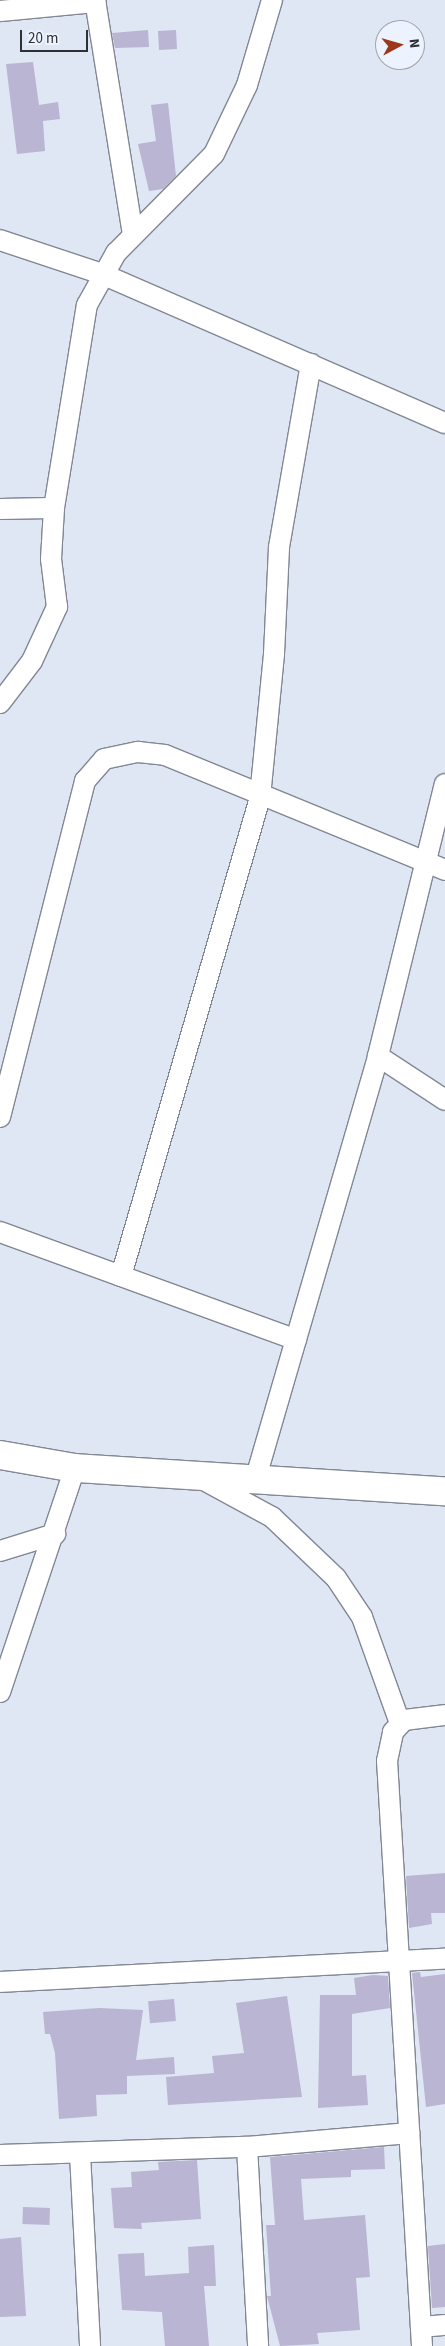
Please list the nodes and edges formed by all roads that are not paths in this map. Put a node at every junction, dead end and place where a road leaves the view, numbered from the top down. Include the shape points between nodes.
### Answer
1 (272, 0) edge
2 (96, 1) edge
3 (0, 11) edge
4 (133, 234) junction
5 (0, 240) edge
6 (102, 274) junction
7 (311, 364) junction
8 (445, 423) edge
9 (54, 508) junction
10 (0, 509) edge
11 (0, 703) edge
12 (445, 784) edge
13 (260, 797) junction
14 (423, 862) junction
15 (445, 870) edge
16 (378, 1056) junction
17 (445, 1100) edge
18 (0, 1117) edge
19 (0, 1232) edge
20 (122, 1276) junction
21 (296, 1340) junction
22 (0, 1455) edge
23 (75, 1468) junction
24 (192, 1474) junction
25 (256, 1477) junction
26 (445, 1491) edge
27 (55, 1534) junction
28 (0, 1551) edge
29 (0, 1692) edge
30 (445, 1715) edge
31 (400, 1723) junction
32 (445, 1959) edge
33 (396, 1961) junction
34 (0, 1982) edge
35 (409, 2133) junction
36 (247, 2147) junction
37 (80, 2154) junction
38 (0, 2155) edge
39 (445, 2325) edge
40 (422, 2336) edge
41 (90, 2346) edge
42 (258, 2346) edge

1 - 4 street via 247,85 214,154
2 - 3 street
2 - 4 street
4 - 6 street
5 - 6 street
6 - 7 street
6 - 9 street via 82,321
7 - 8 street
7 - 13 street via 279,547 274,654
9 - 10 street
9 - 11 street via 51,559 57,607 32,661
12 - 14 street
13 - 14 street
13 - 18 street via 157,753 104,759 90,771
13 - 20 street
14 - 15 street
14 - 16 street
16 - 17 street
16 - 21 street
19 - 20 street
20 - 21 street
21 - 25 street
22 - 23 main road
23 - 24 main road
23 - 27 street
24 - 25 main road
24 - 31 street via 272,1517 336,1578 362,1618
25 - 26 main road
27 - 28 street
27 - 29 street
30 - 31 street via 417,1716
31 - 33 street via 390,1742 387,1761
32 - 33 street
33 - 34 street
33 - 35 street
35 - 36 street
35 - 40 street
36 - 37 street
36 - 42 street
37 - 38 street
37 - 41 street
39 - 40 street

